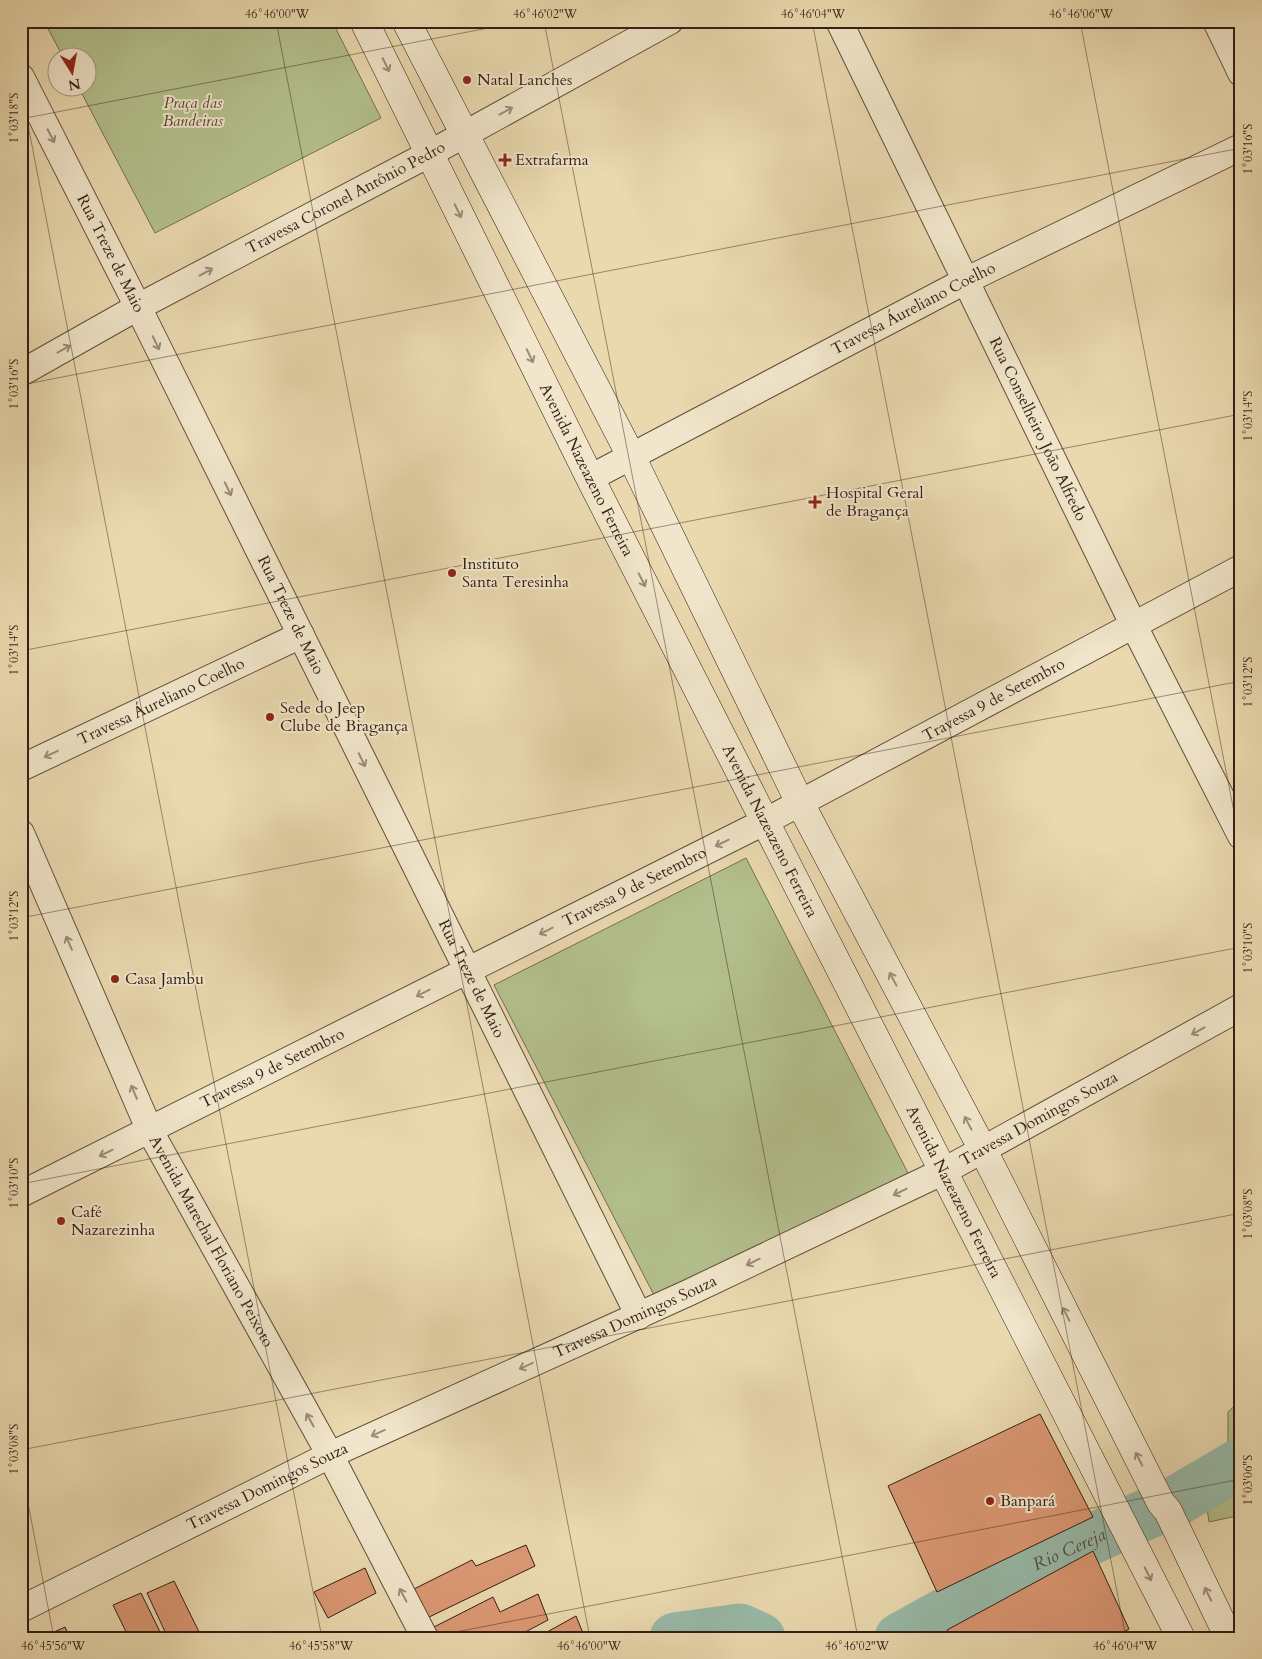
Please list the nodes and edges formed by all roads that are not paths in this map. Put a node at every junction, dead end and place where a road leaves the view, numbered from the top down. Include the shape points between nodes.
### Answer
1 (364, 21) edge
2 (406, 21) edge
3 (670, 21) edge
4 (838, 21) edge
5 (1216, 21) edge
6 (1241, 73) edge
7 (21, 77) edge
8 (464, 134) junction
9 (1241, 148) edge
10 (429, 154) junction
11 (965, 282) junction
12 (138, 308) junction
13 (21, 373) edge
14 (631, 456) junction
15 (590, 478) junction
16 (1241, 568) edge
17 (1134, 626) junction
18 (300, 635) junction
19 (21, 768) edge
20 (800, 803) junction
21 (766, 821) junction
22 (21, 833) edge
23 (1241, 836) edge
24 (466, 971) junction
25 (1241, 1007) edge
26 (150, 1131) junction
27 (983, 1150) junction
28 (944, 1171) junction
29 (21, 1194) edge
30 (639, 1316) junction
31 (330, 1455) junction
32 (21, 1609) edge
33 (425, 1638) edge
34 (1181, 1638) edge
35 (1229, 1638) edge

1 -> 10 main road, Avenida Nazeazeno Ferreira
2 - 8 main road
8 -> 3 street, Travessa Coronel Antônio Pedro
4 - 11 street, Rua Conselheiro João Alfredo
5 - 6 street
7 -> 12 street, Rua Treze de Maio
8 - 10 street, Travessa Coronel Antônio Pedro
8 - 14 main road
9 - 11 street, Travessa Áureliano Coelho
12 -> 10 street, Travessa Coronel Antônio Pedro
10 -> 15 main road, Avenida Nazeazeno Ferreira
11 - 14 street, Travessa Áureliano Coelho
11 - 17 street, Rua Conselheiro João Alfredo
13 -> 12 street, Travessa Coronel Antônio Pedro
12 -> 18 street, Rua Treze de Maio
14 - 15 street, Travessa Áureliano Coelho
14 - 20 main road
15 -> 21 main road, Avenida Nazeazeno Ferreira
16 - 17 street, Travessa 9 de Setembro
17 - 20 street, Travessa 9 de Setembro
17 - 23 street, Rua Conselheiro João Alfredo
18 -> 19 street, Travessa Áureliano Coelho
18 -> 24 street, Rua Treze de Maio
20 - 21 street, Travessa 9 de Setembro
27 -> 20 main road
21 -> 24 street, Travessa 9 de Setembro
21 - 28 main road, Avenida Nazeazeno Ferreira
26 -> 22 street, Avenida Marechal Floriano Peixoto
24 -> 26 street, Travessa 9 de Setembro
24 - 30 street, Rua Treze de Maio
25 -> 27 street, Travessa Domingos Souza
26 -> 29 street, Travessa 9 de Setembro
31 -> 26 street, Avenida Marechal Floriano Peixoto
27 - 28 street, Travessa Domingos Souza
35 -> 27 main road
28 -> 30 street, Travessa Domingos Souza
28 -> 34 main road, Avenida Nazeazeno Ferreira
30 -> 31 street, Travessa Domingos Souza
31 - 32 street, Travessa Domingos Souza
33 -> 31 street, Avenida Marechal Floriano Peixoto

